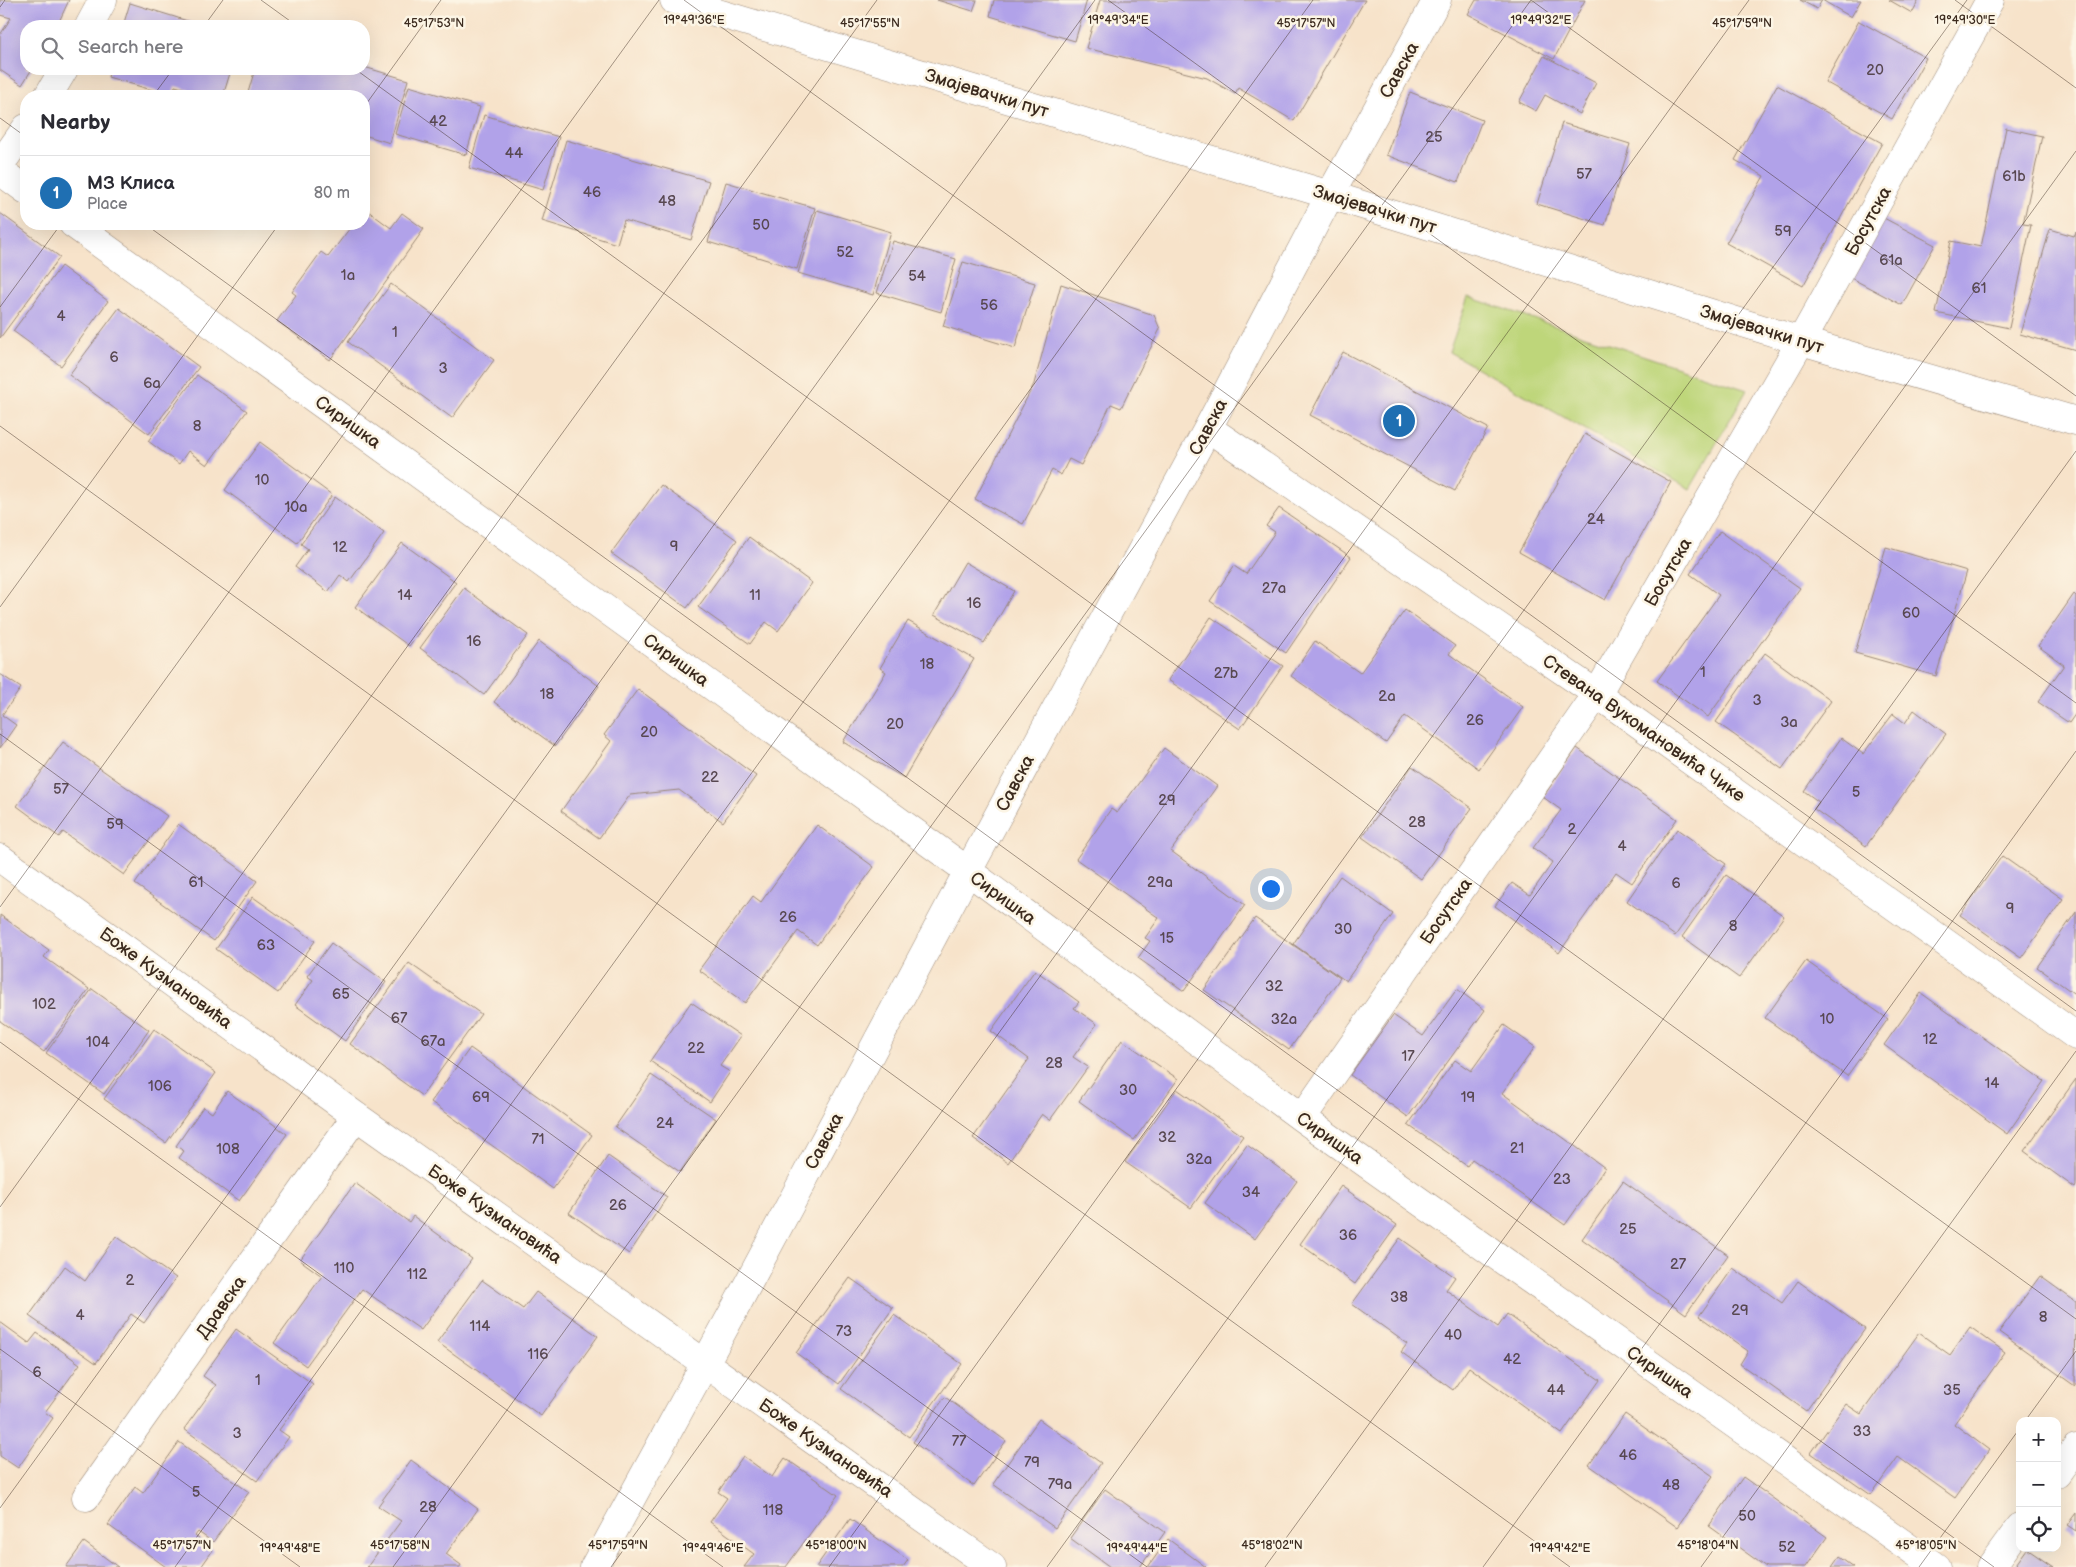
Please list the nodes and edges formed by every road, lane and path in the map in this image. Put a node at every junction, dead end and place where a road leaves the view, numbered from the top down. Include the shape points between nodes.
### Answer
1 (103, 0) edge
2 (674, 0) edge
3 (1437, 0) edge
4 (1990, 0) edge
5 (92, 20) edge
6 (60, 75) edge
7 (52, 90) edge
8 (20, 137) edge
9 (0, 165) edge
10 (0, 170) edge
11 (20, 185) edge
12 (1330, 195) junction
13 (82, 230) edge
14 (1801, 341) junction
15 (2076, 421) edge
16 (1208, 428) junction
17 (1597, 694) junction
18 (0, 858) edge
19 (968, 871) junction
20 (2076, 1036) edge
21 (356, 1116) junction
22 (1302, 1118) junction
23 (706, 1363) junction
24 (2076, 1448) edge
25 (2061, 1469) edge
26 (86, 1497) dead end
27 (2016, 1533) edge
28 (594, 1567) edge
29 (992, 1567) edge
30 (1936, 1567) edge
31 (1991, 1567) edge

1 - 5 street
2 - 12 street, Змајевачки пут
3 - 12 street, Савска
4 - 14 street, Босутска
6 - 7 street
8 - 9 street
10 - 11 street
12 - 14 street, Змајевачки пут
12 - 16 street, Савска
13 - 19 street, Сиришка
14 - 15 street, Змајевачки пут
14 - 17 street, Босутска
16 - 17 street, Стевана Вукомановића Чике
16 - 19 street, Савска
17 - 20 street, Стевана Вукомановића Чике
17 - 22 street, Босутска
18 - 21 street, Боже Кузмановића
19 - 22 street, Сиришка
19 - 23 street, Савска
21 - 23 street, Боже Кузмановића
21 - 26 street, Дравска
22 - 30 street, Сиришка
23 - 28 street, Савска
23 - 29 street, Боже Кузмановића
24 - 25 street
27 - 31 street

